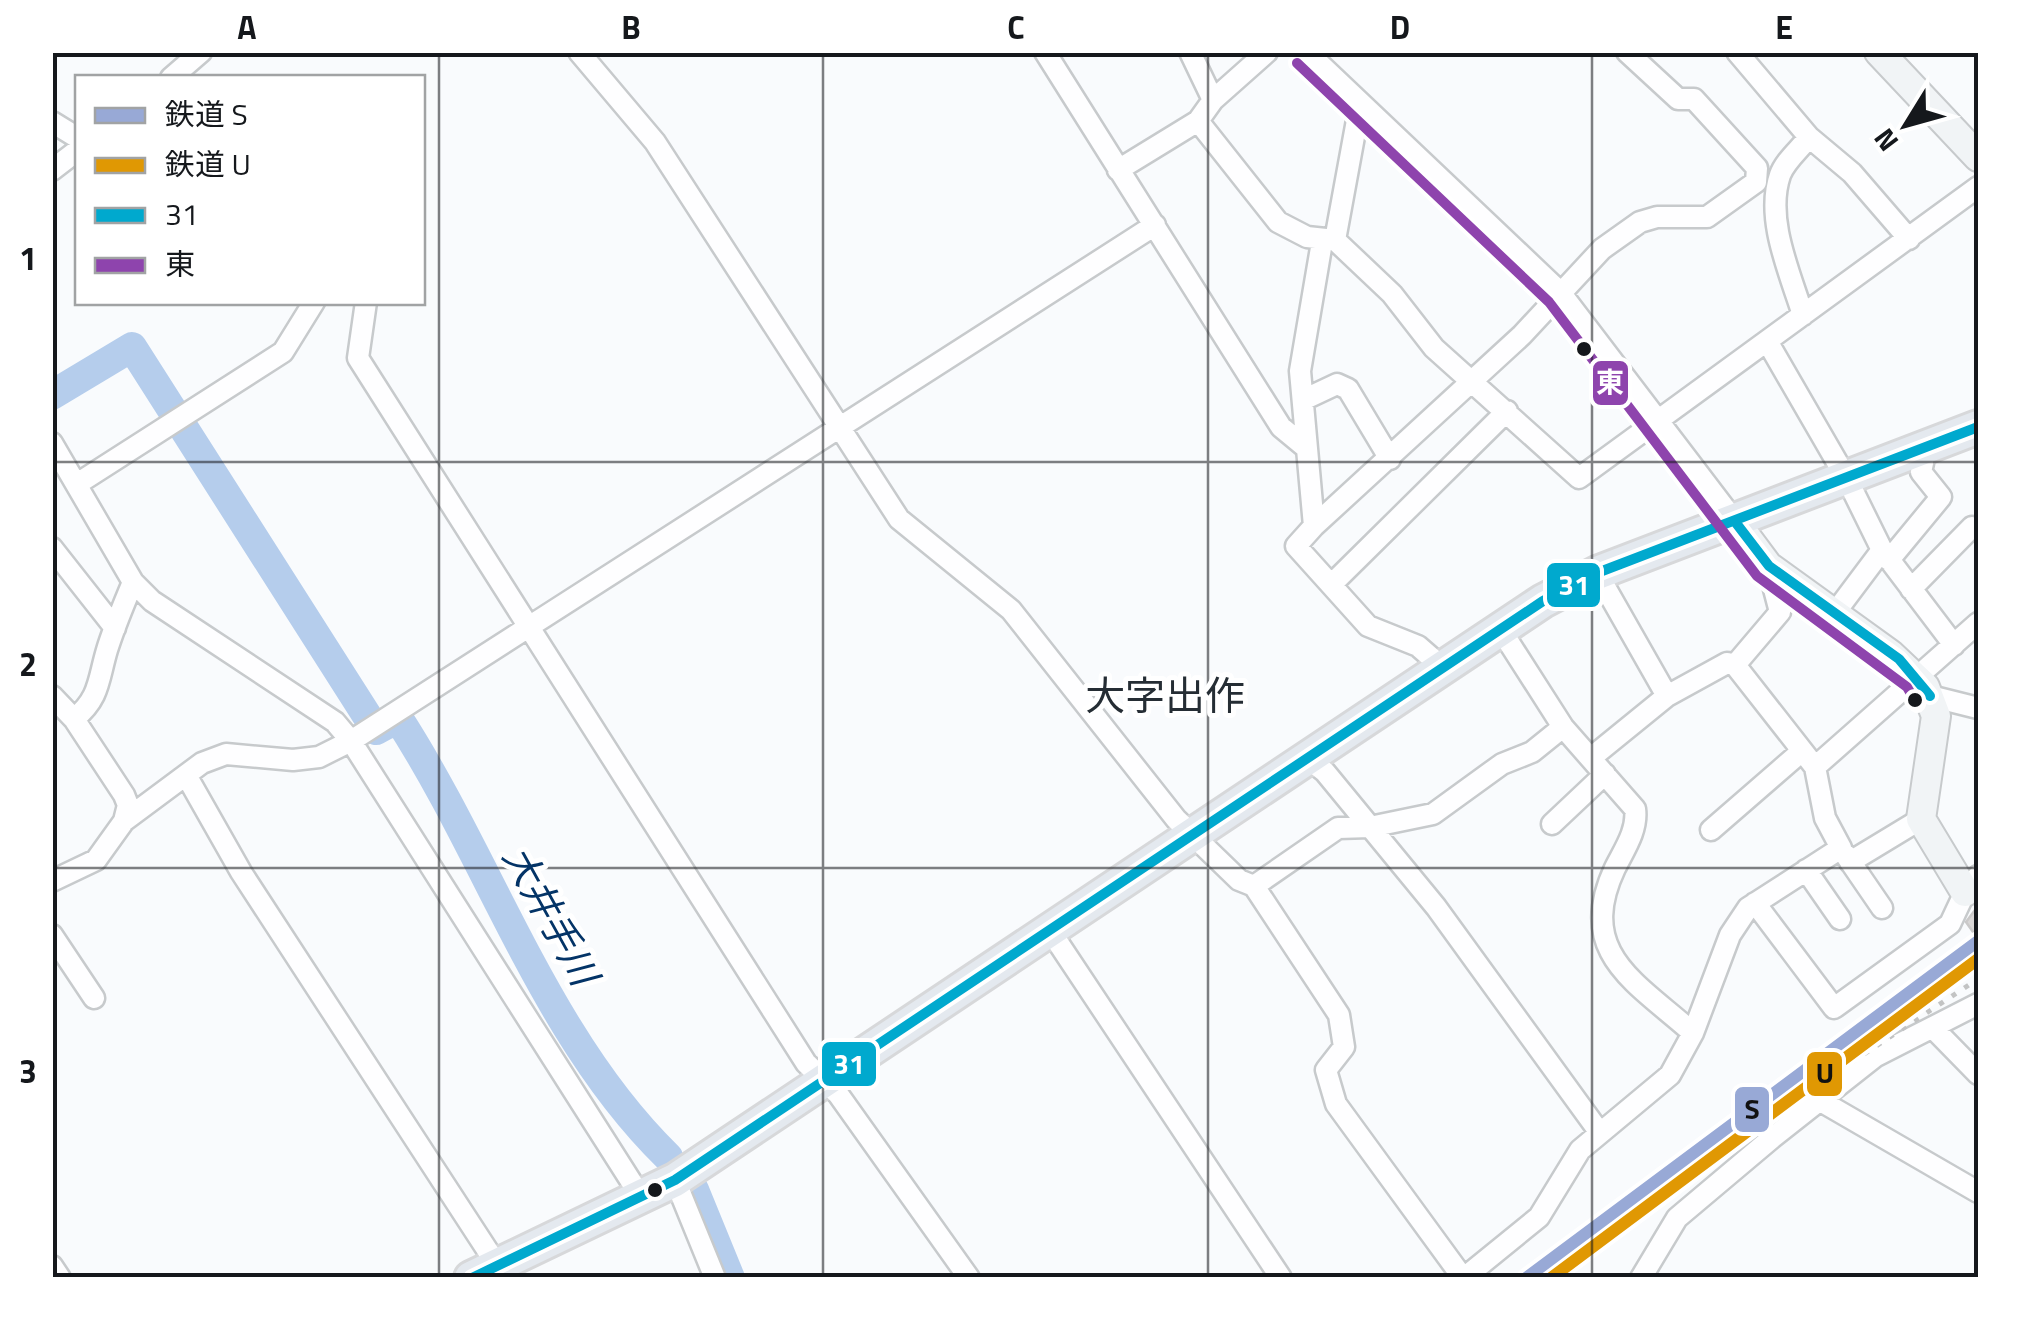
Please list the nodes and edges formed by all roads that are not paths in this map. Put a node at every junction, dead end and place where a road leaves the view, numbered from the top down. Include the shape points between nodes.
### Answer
1 (202, 52) edge
2 (579, 52) edge
3 (1045, 52) edge
4 (1190, 52) edge
5 (1267, 52) edge
6 (1306, 52) edge
7 (1627, 52) edge
8 (1737, 52) edge
9 (1880, 52) edge
10 (175, 75) edge
11 (1214, 100) junction
12 (1360, 104) junction
13 (1198, 120) junction
14 (52, 122) edge
15 (75, 136) edge
16 (1809, 137) junction
17 (75, 152) edge
18 (1978, 158) edge
19 (52, 170) edge
20 (1118, 170) junction
21 (1782, 171) junction
22 (1759, 174) junction
23 (1978, 187) edge
24 (1156, 226) junction
25 (1910, 240) junction
26 (1328, 241) junction
27 (1560, 292) junction
28 (312, 305) edge
29 (366, 305) edge
30 (1802, 315) junction
31 (1767, 341) junction
32 (1473, 380) junction
33 (1303, 400) junction
34 (1507, 411) junction
35 (1659, 419) junction
36 (1978, 427) edge
37 (839, 428) junction
38 (52, 442) edge
39 (1304, 446) junction
40 (1916, 452) junction
41 (1390, 459) junction
42 (1848, 481) junction
43 (77, 484) junction
44 (1736, 523) junction
45 (1314, 526) junction
46 (1972, 527) dead end
47 (52, 548) edge
48 (1885, 555) junction
49 (1768, 566) junction
50 (1597, 572) junction
51 (134, 582) junction
52 (1333, 583) junction
53 (1912, 590) junction
54 (1834, 614) junction
55 (1978, 622) edge
56 (1500, 627) junction
57 (115, 628) junction
58 (530, 629) junction
59 (1954, 645) junction
60 (1735, 665) junction
61 (1441, 666) junction
62 (1924, 687) junction
63 (52, 696) edge
64 (1667, 696) junction
65 (1978, 708) edge
66 (74, 720) junction
67 (1563, 727) junction
68 (351, 741) junction
69 (1306, 757) junction
70 (1809, 759) junction
71 (1598, 766) junction
72 (186, 775) junction
73 (1721, 792) dead end
74 (1736, 808) junction
75 (1921, 819) junction
76 (124, 821) junction
77 (1552, 824) dead end
78 (1370, 827) junction
79 (1711, 830) dead end
80 (1192, 834) junction
81 (1846, 855) junction
82 (1806, 870) junction
83 (52, 881) edge
84 (1972, 884) edge
85 (1254, 886) junction
86 (1754, 904) junction
87 (1882, 908) dead end
88 (1840, 919) dead end
89 (1049, 930) junction
90 (52, 934) edge
91 (94, 998) dead end
92 (1978, 1004) edge
93 (1934, 1028) junction
94 (1693, 1033) junction
95 (1978, 1074) edge
96 (824, 1082) junction
97 (1819, 1100) junction
98 (1600, 1133) junction
99 (675, 1180) junction
100 (1978, 1192) edge
101 (641, 1197) junction
102 (52, 1266) edge
103 (484, 1271) edge
104 (60, 1278) edge
105 (714, 1278) edge
106 (969, 1278) edge
107 (1281, 1278) edge
108 (1463, 1278) edge
109 (1641, 1278) edge

1 - 10 street
2 - 37 street via 655,142
3 - 20 street
4 - 11 street
5 - 11 street
6 - 12 street
7 - 22 street via 1678,99 1694,100
8 - 16 street
9 - 18 main road
11 - 13 street
12 - 26 street
12 - 27 street
13 - 20 street
13 - 26 street via 1278,222
14 - 15 street
16 - 21 street
16 - 25 street
17 - 19 street
20 - 24 street
21 - 22 street
21 - 30 street via 1776,220
22 - 27 street via 1707,217 1640,222
23 - 25 street
24 - 37 street
24 - 39 street via 1281,427
25 - 30 street
26 - 32 street via 1392,294 1434,348
26 - 33 street via 1300,371
27 - 32 street
27 - 35 street
28 - 43 street via 284,352
29 - 58 street via 358,358
30 - 31 street
31 - 35 street
31 - 42 street
32 - 34 street
32 - 41 street
33 - 39 street
33 - 41 street via 1337,384 1348,389
34 - 35 street via 1580,478
34 - 52 street
35 - 44 street
36 - 40 main road
37 - 58 street
37 - 80 street via 899,519 1011,610
38 - 43 street
39 - 45 street
40 - 42 main road
40 - 48 street via 1941,497
41 - 45 street
42 - 44 main road
42 - 48 street
43 - 51 street
44 - 49 main road
44 - 50 main road
45 - 52 street via 1296,546
46 - 53 street
47 - 57 street
48 - 53 street
48 - 54 street
49 - 54 main road
49 - 60 street via 1780,612
50 - 56 main road
50 - 64 street
51 - 57 street
51 - 68 street via 152,601 335,722
52 - 61 street via 1368,626 1418,646
53 - 59 street
54 - 62 main road
55 - 59 street
56 - 61 main road
56 - 67 street
57 - 66 street via 99,692
58 - 68 street
58 - 96 street via 806,1064
59 - 62 street
60 - 64 street via 1726,663
60 - 70 street
61 - 69 main road
62 - 65 street
62 - 70 street
62 - 75 main road via 1936,716
63 - 66 street
64 - 71 street
66 - 76 street via 124,795
67 - 71 street
67 - 78 street via 1433,814
68 - 72 street via 306,758 226,754
68 - 101 street
69 - 78 street
69 - 80 main road
70 - 74 street
70 - 81 street via 1825,818
71 - 77 street
71 - 94 street via 1635,809 1636,819 1602,895 1605,944 1618,966
72 - 76 street
72 - 103 street
73 - 74 street
74 - 79 street
75 - 81 street
75 - 84 main road
76 - 83 street via 96,860
78 - 85 street via 1338,828
78 - 98 street
80 - 85 street via 1239,880
80 - 89 main road
81 - 82 street
81 - 87 street
82 - 86 street
82 - 88 street
84 - 86 street via 1950,924 1834,1008
85 - 108 street via 1339,1016 1345,1032 1326,1070 1336,1104
86 - 94 street via 1730,935
89 - 96 main road
89 - 107 street
90 - 91 street
92 - 93 street
93 - 95 street
93 - 97 street via 1876,1056
94 - 98 street via 1670,1075
96 - 99 main road
96 - 106 street
97 - 100 street
97 - 109 street via 1678,1218
98 - 108 street via 1580,1150 1539,1217
99 - 101 main road
99 - 105 street
101 - 103 main road
102 - 104 street

